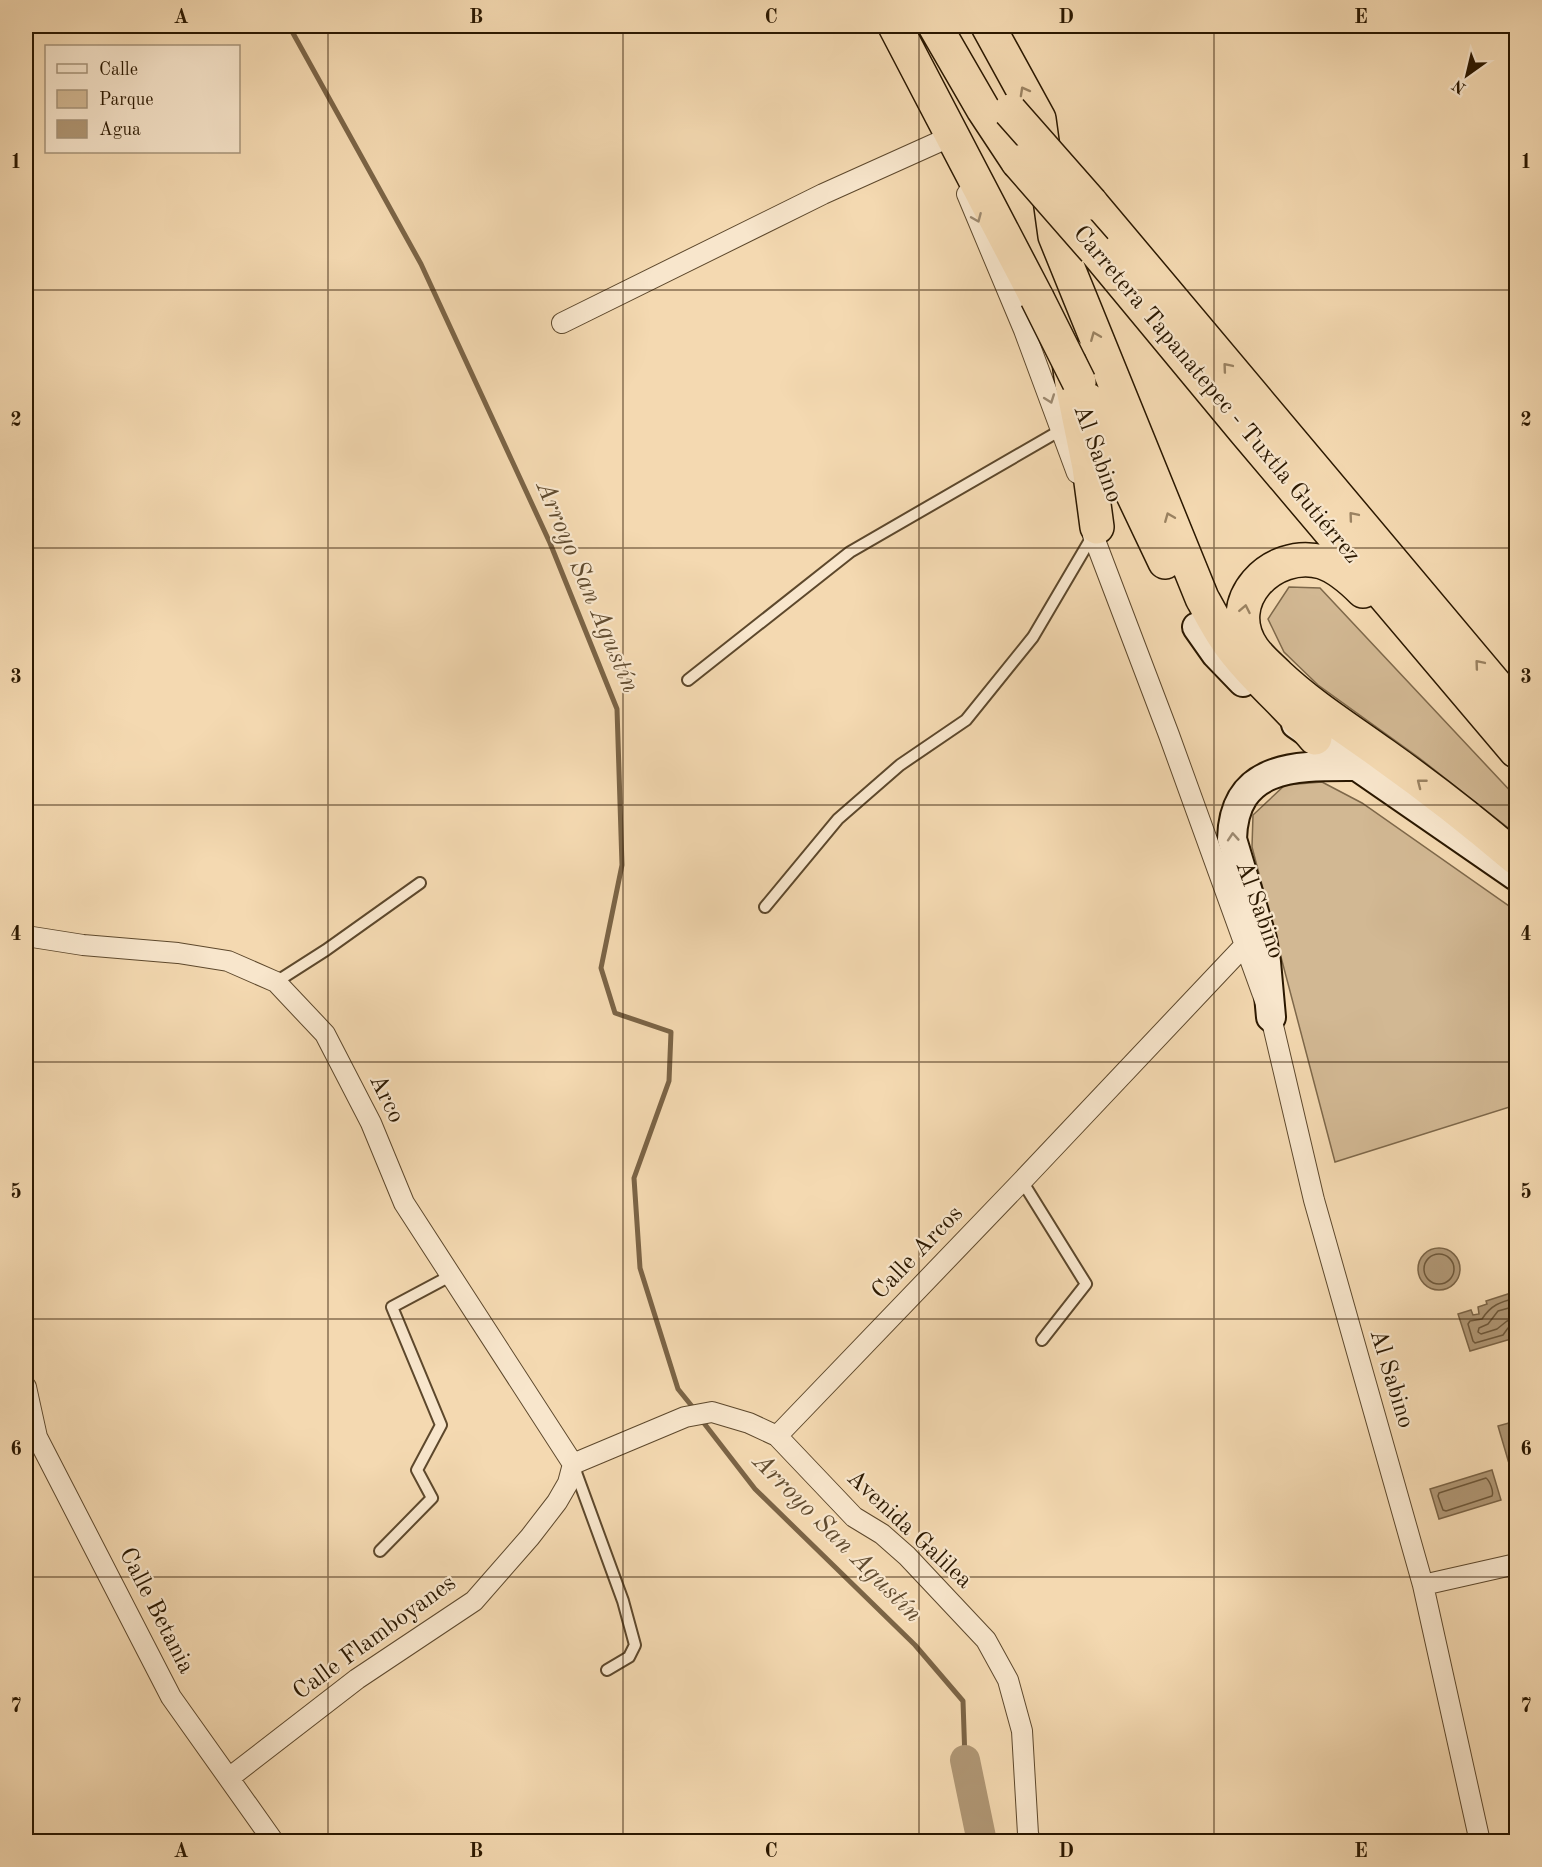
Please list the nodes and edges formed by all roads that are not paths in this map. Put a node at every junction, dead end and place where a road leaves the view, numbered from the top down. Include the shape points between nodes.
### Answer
1 (935, 26) edge
2 (962, 26) edge
3 (988, 26) edge
4 (895, 27) edge
5 (944, 140) junction
6 (1055, 236) junction
7 (562, 323) dead end
8 (1061, 430) junction
9 (1095, 531) junction
10 (1197, 627) joint
11 (1426, 646) junction
12 (688, 681) dead end
13 (1516, 709) edge
14 (1315, 738) junction
15 (1516, 751) edge
16 (1356, 766) junction
17 (1516, 858) edge
18 (1516, 876) edge
19 (420, 884) dead end
20 (765, 908) dead end
21 (26, 936) edge
22 (1245, 945) junction
23 (276, 982) junction
24 (1271, 1017) junction
25 (1022, 1181) junction
26 (452, 1275) junction
27 (1042, 1340) dead end
28 (26, 1387) edge
29 (29, 1417) edge
30 (777, 1436) junction
31 (573, 1464) junction
32 (380, 1551) dead end
33 (1516, 1564) edge
34 (1423, 1585) junction
35 (607, 1670) dead end
36 (229, 1778) junction
37 (274, 1842) edge
38 (1030, 1842) edge
39 (1480, 1842) edge

1 - 11 highway, Carretera Tapanatepec - Tuxtla Gutiérrez, bridge via 1018,162
13 -> 2 highway, Carretera Tapanatepec - Tuxtla Gutiérrez, bridge via 1010,111
6 -> 3 highway via 1039,119
4 - 5 street, Al Sabino
4 - 10 highway, bridge via 1037,298
5 - 7 street via 823,194
5 -> 8 street, Al Sabino via 1024,330
6 - 9 highway via 1072,384 1089,467
14 -> 6 highway via 1240,659 1210,614
8 - 9 street, Al Sabino
8 - 12 lane via 850,552
9 - 20 lane via 1033,637 966,720 900,765 838,819
9 - 22 street, Al Sabino
10 - 14 main road via 1239,679
11 - 15 highway, Carretera Tapanatepec - Tuxtla Gutiérrez
17 -> 11 highway via 1385,756 1302,698 1252,648 1243,625 1243,609 1250,590 1277,566 1293,560 1324,563 1348,577
14 - 16 main road
16 - 18 main road
24 -> 16 main road via 1262,939 1232,839 1237,809 1245,794 1274,772 1305,766
19 - 23 lane
21 - 23 street, Arco via 228,961
22 - 24 street, Al Sabino
22 - 25 street, Calle Arcos
23 - 26 street, Arco via 325,1034 371,1123 404,1203
24 - 34 street, Al Sabino via 1314,1200
25 - 27 lane via 1086,1284
25 - 30 street, Calle Arcos
26 - 31 street, Arco
26 - 32 lane via 392,1307 441,1425 417,1470 432,1498
28 - 29 street, Calle Betania
29 - 36 street, Calle Betania via 171,1697
30 - 31 street via 712,1412 685,1417
30 - 38 street, Avenida Galilea via 854,1517 907,1556 986,1640 1008,1680 1022,1731
31 - 35 lane via 635,1645 629,1657
31 - 36 street, Calle Flamboyanes via 557,1502 474,1601 357,1679
33 - 34 street
34 - 39 street, Al Sabino
36 - 37 street, Calle Betania

